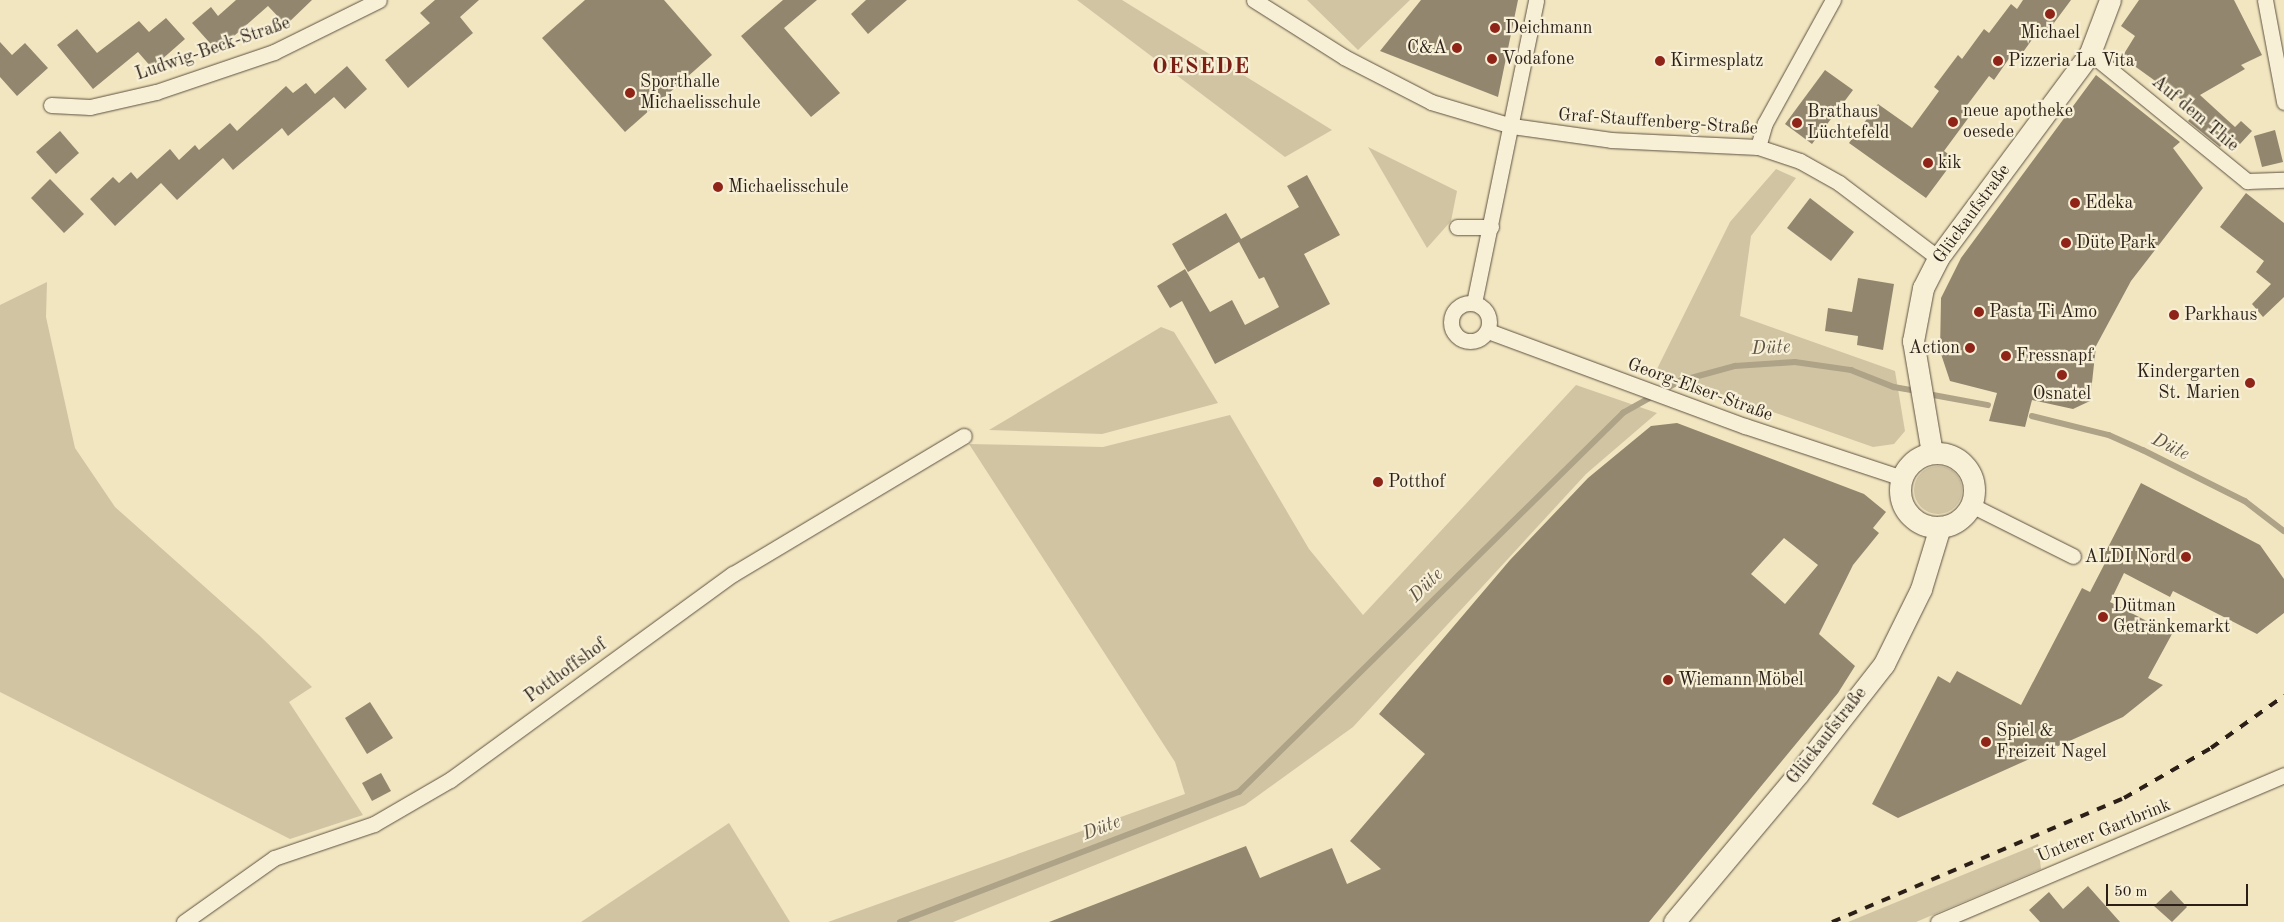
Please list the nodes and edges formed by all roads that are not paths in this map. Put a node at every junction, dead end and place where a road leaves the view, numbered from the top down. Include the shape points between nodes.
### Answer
1 (379, 0) edge
2 (1254, 0) edge
3 (1536, 0) edge
4 (1833, 0) edge
5 (2110, 0) edge
6 (2265, 0) edge
7 (2090, 53) junction
8 (2284, 102) edge
9 (51, 104) dead end
10 (1512, 126) junction
11 (1758, 147) junction
12 (2284, 180) edge
13 (1457, 227) dead end
14 (1491, 227) junction
15 (1938, 258) junction
16 (1474, 302) junction
17 (1488, 331) junction
18 (964, 436) dead end
19 (1932, 453) junction
20 (1902, 478) junction
21 (1971, 505) junction
22 (1940, 527) junction
23 (2073, 556) dead end
24 (2284, 775) edge
25 (184, 922) edge
26 (1674, 922) edge
27 (1938, 922) edge

1 - 9 street, Ludwig-Beck-Straße via 274,52 156,92 90,107
2 - 10 street, Graf-Stauffenberg-Straße via 1344,57 1431,102
3 - 10 street
4 - 11 street via 1766,123
5 - 7 main road, Glückaufstraße
6 - 8 street
7 - 12 street, Auf dem Thie via 2247,181
7 - 15 main road, Glückaufstraße
10 - 11 street, Graf-Stauffenberg-Straße via 1592,139
10 - 14 street
11 - 15 street, Graf-Stauffenberg-Straße via 1800,161 1840,183
13 - 14 street
14 - 16 street
15 - 19 main road, Glückaufstraße via 1923,288 1913,341
16 - 17 street via 1488,313
16 - 17 street via 1461,304 1453,314 1454,332 1471,341
17 - 20 street, Georg-Elser-Straße via 1693,407
18 - 25 street, Potthoffshof via 733,574 450,780 374,824 274,858
19 - 20 main road via 1914,462
19 - 21 main road via 1954,456 1970,472 1974,489
20 - 22 main road via 1900,490 1908,512 1917,521
21 - 22 main road via 1958,520
21 - 23 street
22 - 26 main road, Glückaufstraße via 1922,589 1884,664 1798,774
24 - 27 street, Unterer Gartbrink

